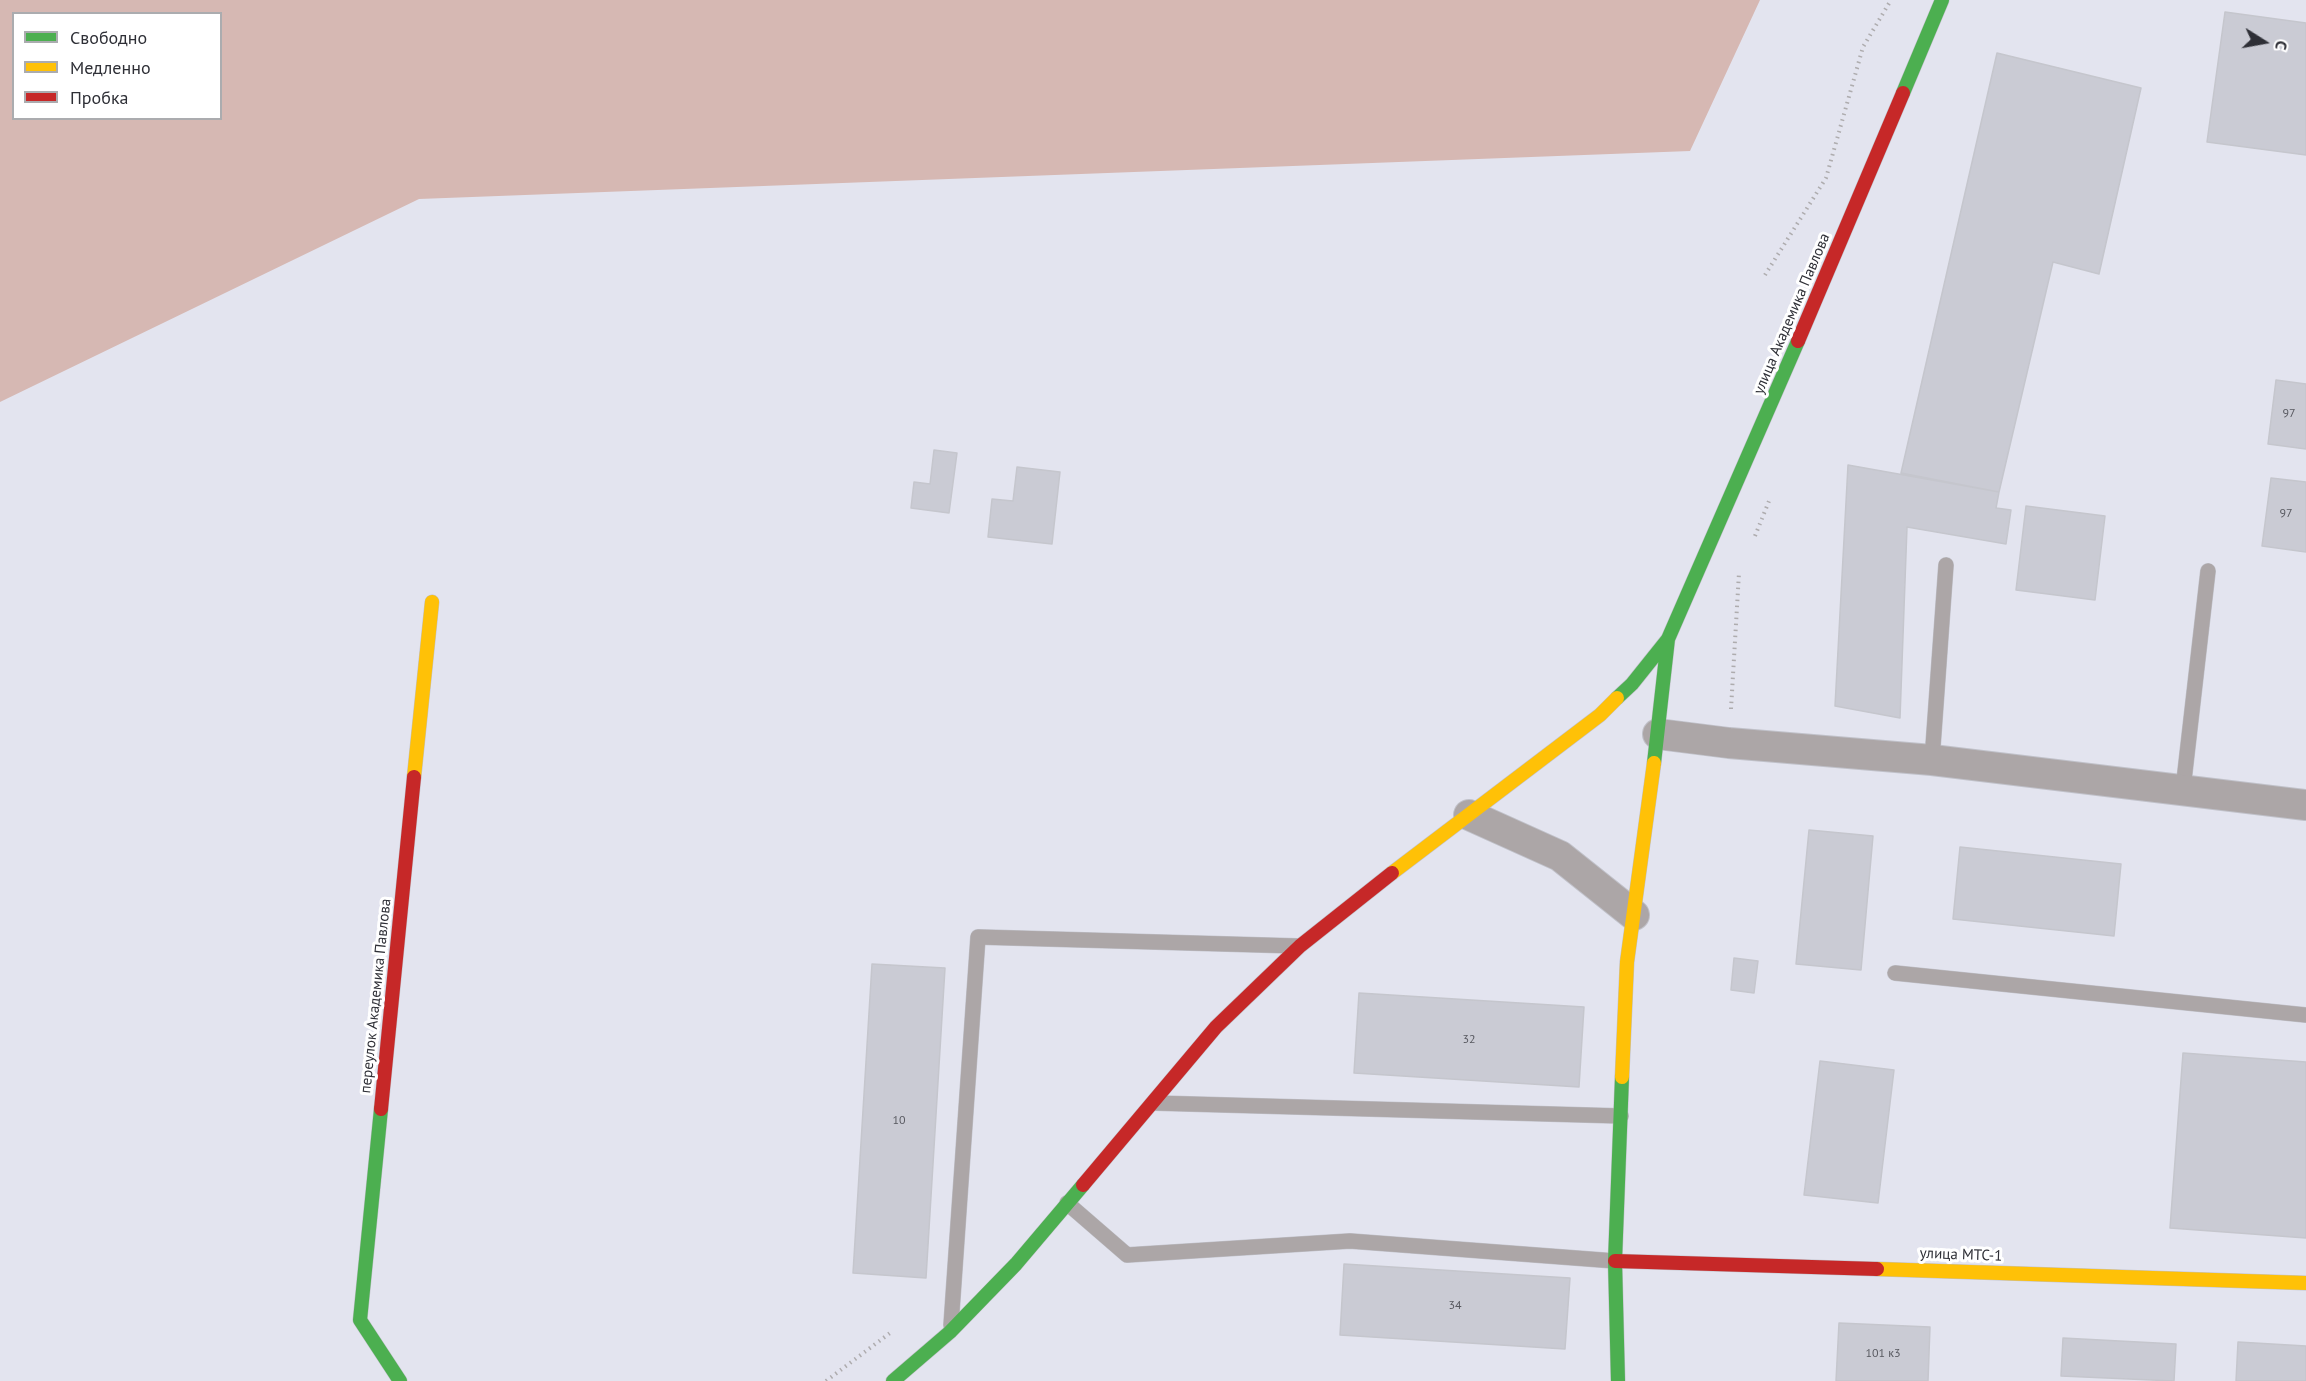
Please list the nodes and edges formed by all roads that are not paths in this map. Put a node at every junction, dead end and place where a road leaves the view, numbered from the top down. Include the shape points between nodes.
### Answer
1 (1942, 0) edge
2 (1946, 565) dead end
3 (2208, 571) dead end
4 (432, 602) dead end
5 (1668, 639) junction
6 (1658, 734) junction
7 (1932, 759) junction
8 (2184, 789) junction
9 (2306, 805) edge
10 (1469, 815) junction
11 (1634, 915) junction
12 (1300, 946) junction
13 (1894, 973) dead end
14 (2306, 1015) edge
15 (1151, 1103) junction
16 (1621, 1116) junction
17 (1067, 1203) junction
18 (1615, 1261) junction
19 (2306, 1283) edge
20 (950, 1332) junction
21 (909, 1376) edge
22 (400, 1381) edge
23 (893, 1381) edge
24 (1618, 1381) edge

1 - 5 street, улица Академика Павлова
2 - 7 lane
3 - 8 lane
4 - 22 street, переулок Академика Павлова via 360,1320
5 - 6 street
5 - 10 street via 1632,684 1600,715
6 - 7 street
6 - 11 street
7 - 8 street
8 - 9 street
10 - 11 street via 1560,856
10 - 12 street
11 - 16 street via 1627,962
12 - 15 street via 1216,1027
12 - 20 lane via 978,937
13 - 14 lane
15 - 16 lane
15 - 17 street
16 - 18 street
17 - 18 lane via 1128,1255 1350,1241
17 - 20 street via 1016,1264
18 - 19 street, улица МТС-1
18 - 24 street
20 - 21 street
21 - 23 street

